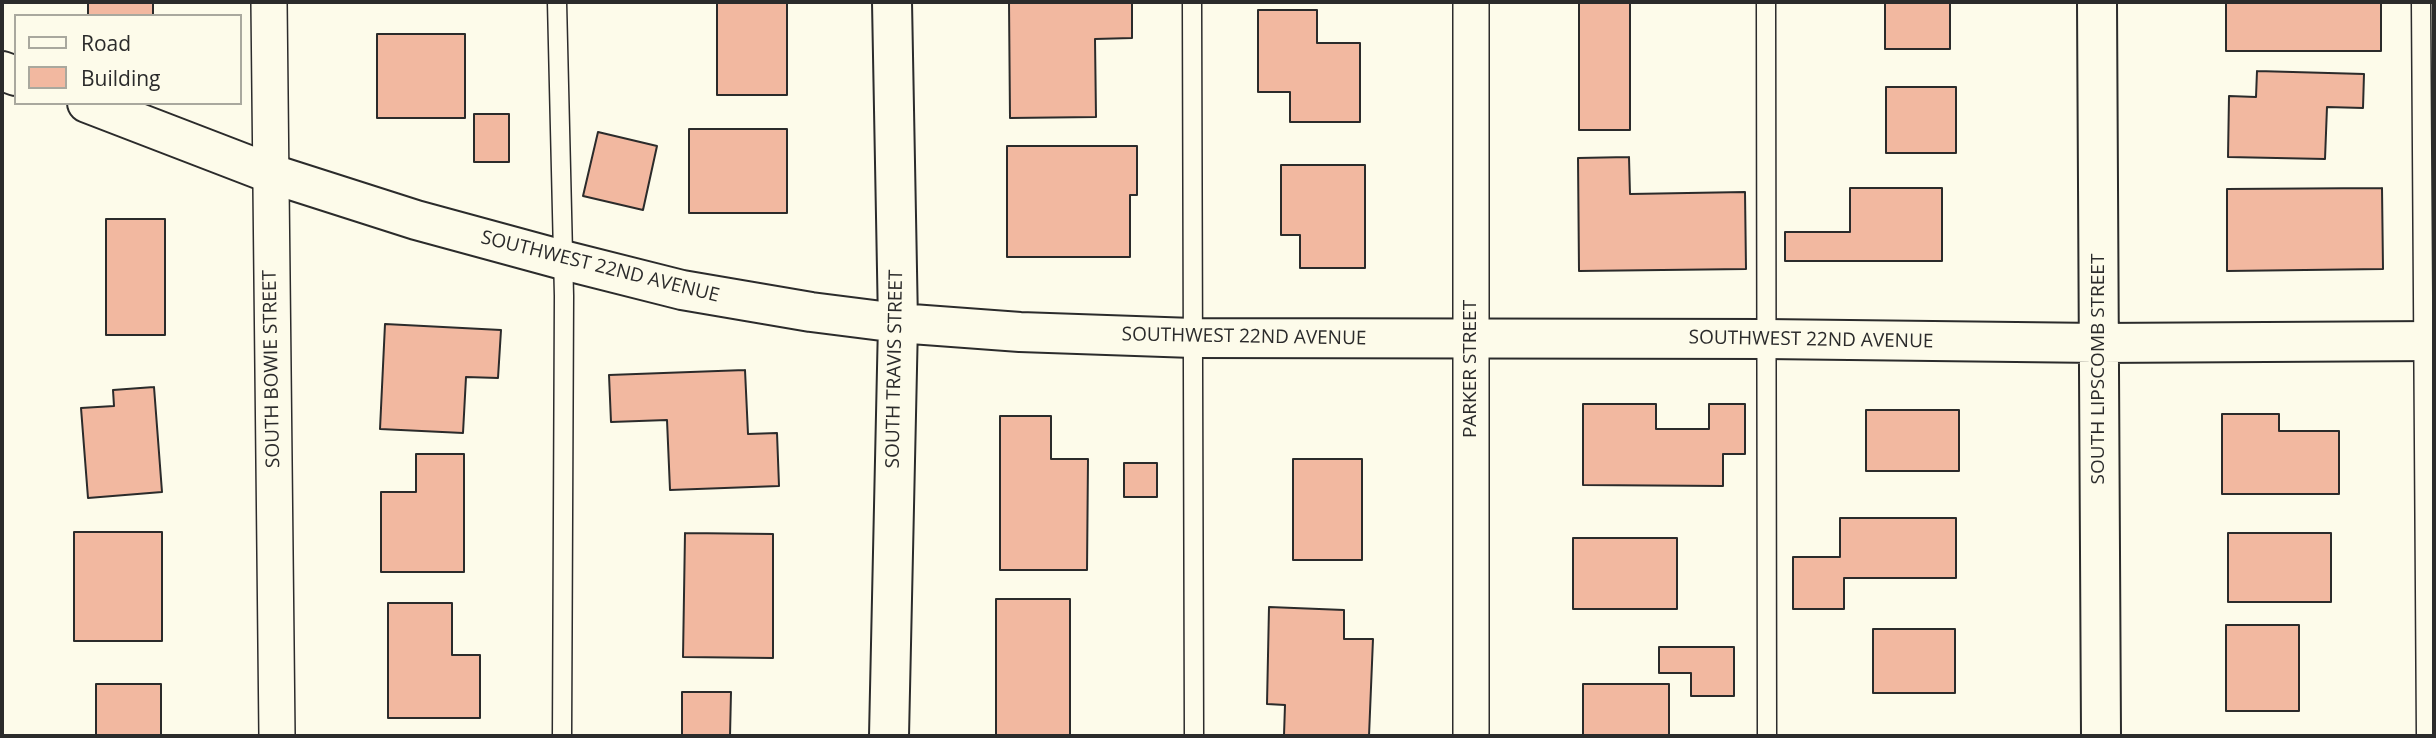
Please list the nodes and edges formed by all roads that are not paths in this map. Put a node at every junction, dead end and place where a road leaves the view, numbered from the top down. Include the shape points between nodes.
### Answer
1 (269, 2) edge
2 (556, 2) edge
3 (892, 2) edge
4 (1192, 2) edge
5 (1471, 2) edge
6 (1766, 2) edge
7 (2097, 2) edge
8 (2421, 2) edge
9 (92, 105) edge
10 (269, 173) junction
11 (563, 260) junction
12 (898, 323) junction
13 (1193, 338) junction
14 (1471, 339) junction
15 (1766, 339) junction
16 (2429, 341) edge
17 (2099, 343) junction
18 (277, 736) edge
19 (562, 736) edge
20 (889, 736) edge
21 (1194, 736) edge
22 (1471, 736) edge
23 (1767, 736) edge
24 (2101, 736) edge
25 (2426, 736) edge

1 - 10 street, SOUTH BOWIE STREET
2 - 11 lane
3 - 12 street, SOUTH TRAVIS STREET
4 - 13 lane
5 - 14 street, PARKER STREET
6 - 15 lane
7 - 17 street, SOUTH LIPSCOMB STREET
8 - 16 lane
9 - 10 street, SOUTHWEST 22ND AVENUE
10 - 11 street, SOUTHWEST 22ND AVENUE
10 - 18 street, SOUTH BOWIE STREET
11 - 12 street, SOUTHWEST 22ND AVENUE via 682,290
11 - 19 lane
12 - 13 street, SOUTHWEST 22ND AVENUE
12 - 20 street, SOUTH TRAVIS STREET
13 - 14 street, SOUTHWEST 22ND AVENUE
13 - 21 lane
14 - 15 street, SOUTHWEST 22ND AVENUE
14 - 22 street, PARKER STREET
15 - 17 street, SOUTHWEST 22ND AVENUE
15 - 23 lane
16 - 17 street, SOUTHWEST 22ND AVENUE
16 - 25 lane
17 - 24 street, SOUTH LIPSCOMB STREET

